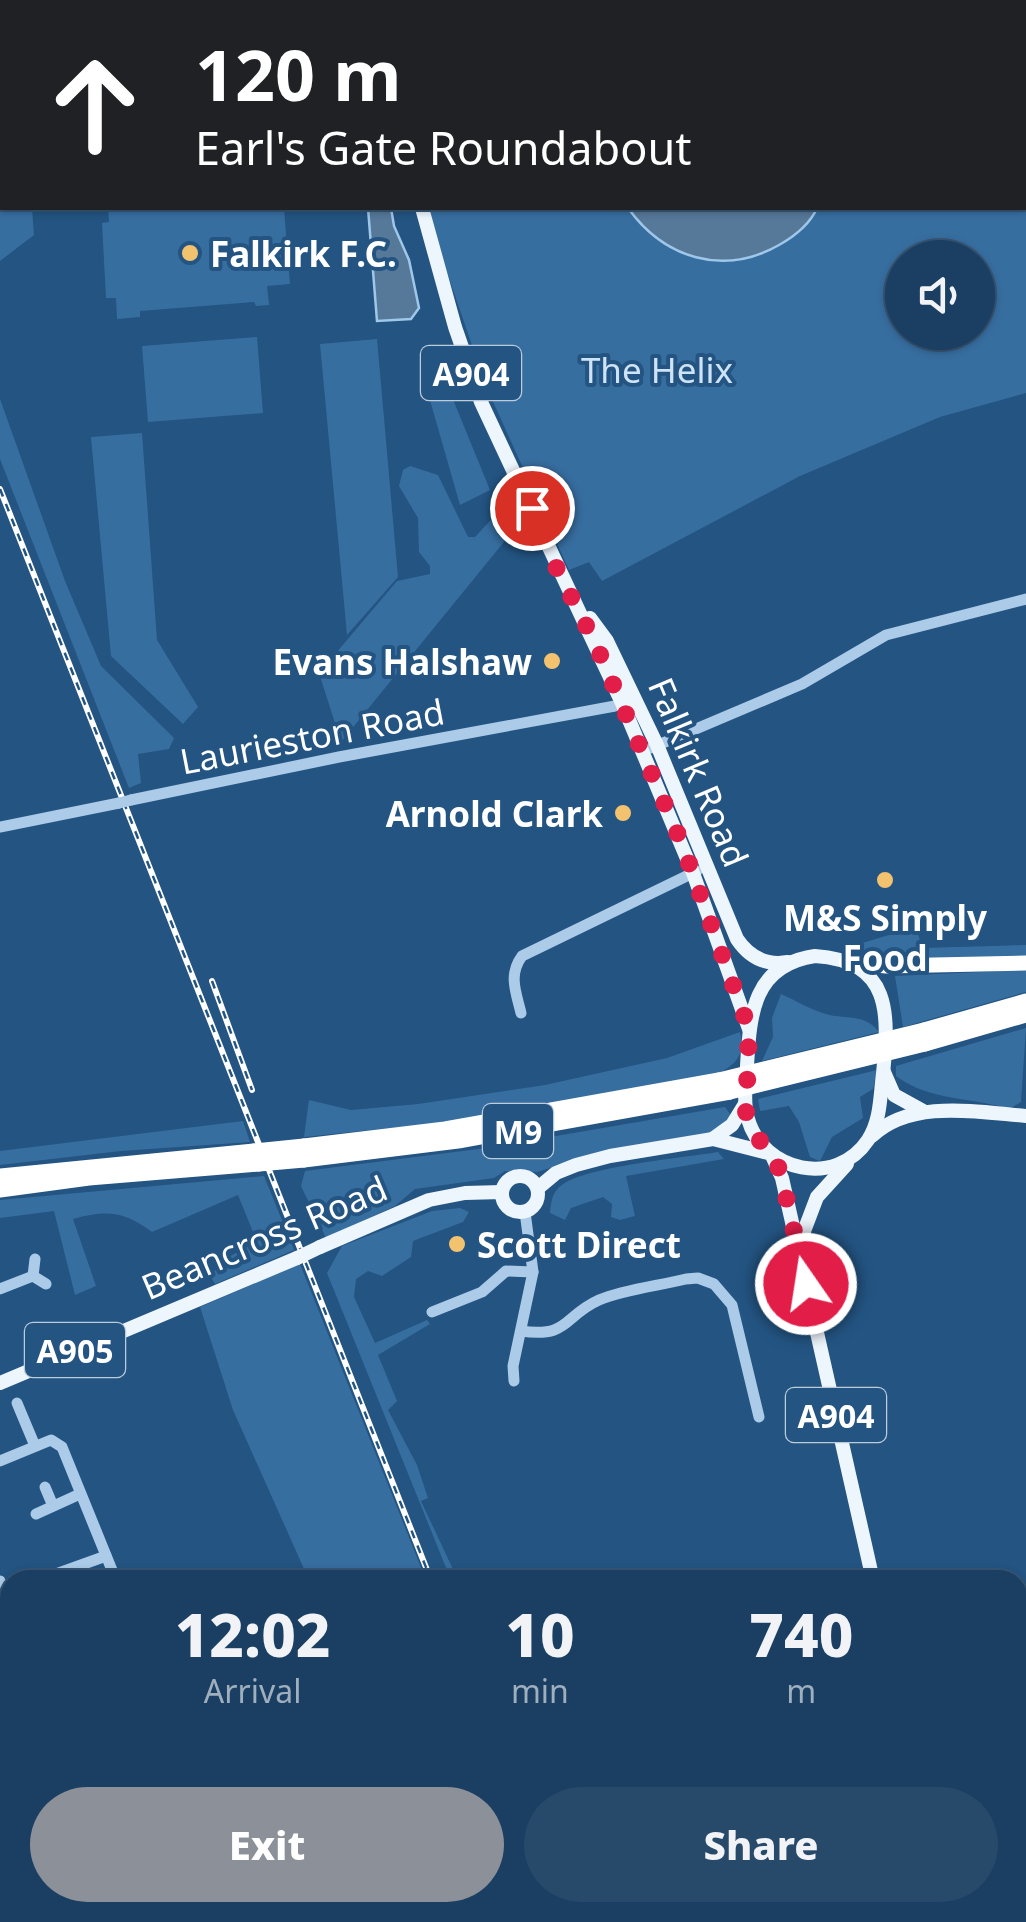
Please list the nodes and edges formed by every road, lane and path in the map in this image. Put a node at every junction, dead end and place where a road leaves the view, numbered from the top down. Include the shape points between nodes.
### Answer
1 (423, 210) edge
2 (1026, 598) edge
3 (628, 699) junction
4 (657, 744) junction
5 (643, 753) junction
6 (0, 827) edge
7 (700, 870) junction
8 (790, 962) junction
9 (846, 962) junction
10 (1026, 963) edge
11 (1026, 1001) edge
12 (521, 1013) dead end
13 (1026, 1015) edge
14 (749, 1029) junction
15 (925, 1037) junction
16 (883, 1068) junction
17 (745, 1104) junction
18 (924, 1112) junction
19 (1026, 1116) edge
20 (713, 1139) junction
21 (864, 1144) junction
22 (770, 1154) junction
23 (256, 1158) junction
24 (0, 1176) edge
25 (538, 1188) junction
26 (0, 1190) edge
27 (502, 1192) junction
28 (526, 1212) junction
29 (797, 1250) junction
30 (35, 1259) dead end
31 (534, 1272) junction
32 (32, 1276) junction
33 (46, 1284) dead end
34 (0, 1289) edge
35 (432, 1312) dead end
36 (520, 1331) junction
37 (514, 1381) dead end
38 (0, 1383) edge
39 (15, 1410) dead end
40 (759, 1417) dead end
41 (36, 1446) junction
42 (0, 1461) edge
43 (45, 1487) dead end
44 (80, 1494) junction
45 (53, 1506) junction
46 (36, 1514) dead end
47 (106, 1556) junction
48 (83, 1570) edge
49 (112, 1570) edge
50 (871, 1570) edge

1 - 3 main road, Falkirk Road / A904 via 480,402 552,559
2 - 4 street via 886,635 802,684
3 - 4 main road, Falkirk Road / A904
3 - 5 main road, Falkirk Road / A904
3 - 6 street, Laurieston Road
4 - 5 street
4 - 7 main road, Falkirk Road / A904
5 - 7 main road, Falkirk Road / A904
7 - 8 main road, Falkirk Road / A904 via 743,948 764,961
7 - 12 street via 522,956 513,971
7 - 14 main road, Falkirk Road / A904
8 - 9 main road via 815,956
8 - 14 main road via 761,990
9 - 10 highway
9 - 16 main road via 870,977 884,1003
11 - 15 highway, M9
13 - 15 highway, M9
14 - 17 main road
15 - 23 highway, M9, bridge via 724,1086
16 - 18 main road via 894,1095
16 - 21 main road via 877,1120
17 - 20 main road
17 - 22 main road via 750,1126
18 - 19 main road
18 - 21 main road via 886,1124
20 - 22 main road
20 - 25 main road via 593,1160 556,1173
21 - 22 main road via 840,1164 819,1169
21 - 29 main road via 817,1197
22 - 29 main road via 780,1170
23 - 24 highway, M9
23 - 26 highway, M9
25 - 27 main road via 518,1175
25 - 28 main road via 537,1203
27 - 28 main road via 508,1208
27 - 38 main road, Beancross Road / A905, bridge via 429,1200
28 - 31 street
29 - 50 main road, A904
30 - 32 street
31 - 35 street via 506,1271 482,1292
31 - 36 street
32 - 33 street
32 - 34 street
36 - 37 street
36 - 40 street via 559,1330 603,1298 698,1278 714,1284 732,1305
39 - 41 street
41 - 42 street
41 - 44 street via 51,1440 62,1446
43 - 45 street
44 - 45 street
44 - 47 street
45 - 46 street
47 - 48 street
47 - 49 street

